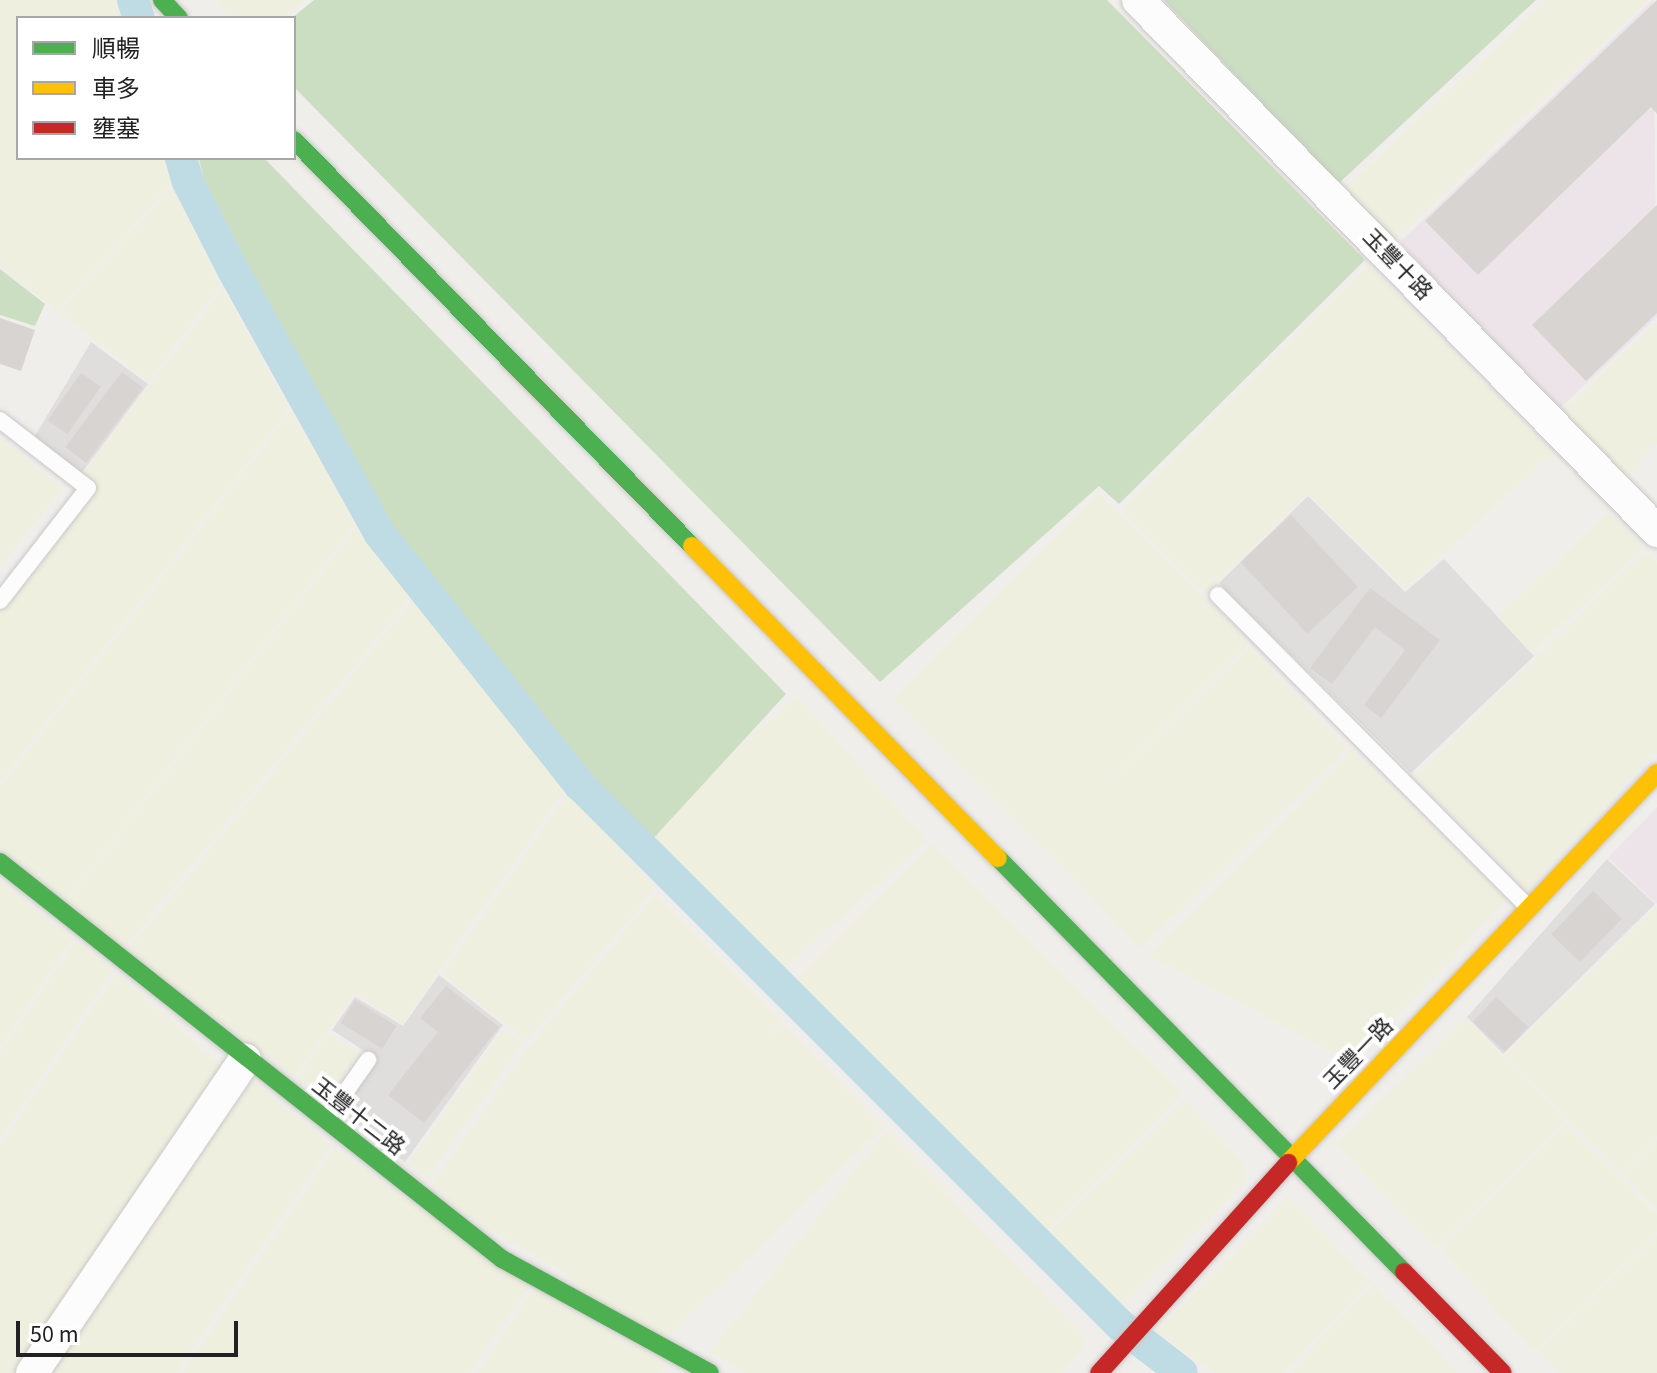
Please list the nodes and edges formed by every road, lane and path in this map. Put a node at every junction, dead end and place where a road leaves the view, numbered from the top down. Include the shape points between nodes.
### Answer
1 (162, 0) edge
2 (1138, 0) edge
3 (177, 16) edge
4 (296, 142) edge
5 (0, 420) edge
6 (1657, 531) edge
7 (1218, 595) dead end
8 (0, 601) edge
9 (1657, 773) edge
10 (0, 862) edge
11 (1531, 910) junction
12 (245, 1060) junction
13 (368, 1060) dead end
14 (325, 1122) junction
15 (1292, 1158) junction
16 (32, 1373) edge
17 (710, 1373) edge
18 (1099, 1373) edge
19 (1503, 1373) edge

1 - 3 main road
2 - 6 street, 玉豐十路
4 - 15 main road
5 - 8 lane via 88,488
7 - 11 lane
9 - 11 main road, 玉豐一路
10 - 12 main road, 玉豐十二路
11 - 15 main road, 玉豐一路
12 - 14 main road, 玉豐十二路
12 - 16 street
13 - 14 lane
14 - 17 main road, 玉豐十二路 via 502,1259
15 - 18 main road, 玉豐一路
15 - 19 main road

